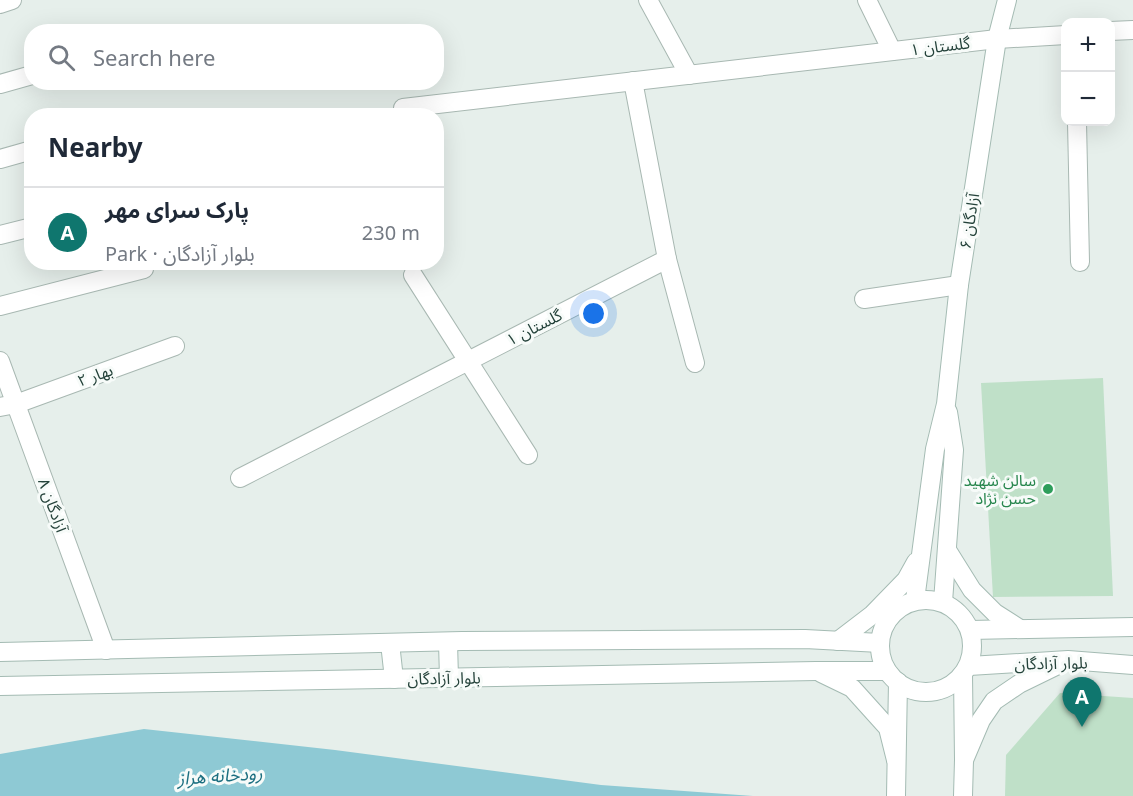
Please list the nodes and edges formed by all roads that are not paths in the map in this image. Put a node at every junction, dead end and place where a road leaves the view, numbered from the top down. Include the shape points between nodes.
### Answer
1 (12, 0) edge
2 (648, 0) edge
3 (867, 0) edge
4 (1007, 0) edge
5 (0, 4) edge
6 (1133, 30) edge
7 (1115, 32) edge
8 (1061, 35) edge
9 (997, 39) junction
10 (891, 51) junction
11 (689, 75) junction
12 (24, 77) edge
13 (633, 81) junction
14 (0, 84) edge
15 (404, 108) dead end
16 (1077, 126) edge
17 (24, 152) edge
18 (0, 159) edge
19 (24, 229) edge
20 (0, 235) edge
21 (667, 259) junction
22 (1080, 262) dead end
23 (140, 270) edge
24 (413, 275) dead end
25 (959, 285) junction
26 (864, 299) dead end
27 (0, 306) edge
28 (175, 346) dead end
29 (0, 361) edge
30 (468, 361) junction
31 (695, 363) dead end
32 (946, 404) junction
33 (8, 405) edge
34 (528, 455) dead end
35 (240, 478) dead end
36 (947, 550) junction
37 (921, 552) junction
38 (915, 600) junction
39 (944, 602) junction
40 (1133, 627) edge
41 (1020, 629) junction
42 (970, 630) junction
43 (838, 641) junction
44 (448, 642) junction
45 (390, 643) junction
46 (880, 643) junction
47 (106, 650) junction
48 (0, 652) edge
49 (1068, 660) junction
50 (1133, 664) edge
51 (966, 670) junction
52 (816, 671) junction
53 (892, 677) junction
54 (449, 678) junction
55 (394, 679) junction
56 (0, 686) edge
57 (896, 760) junction
58 (964, 760) junction
59 (896, 796) edge
60 (963, 796) edge

1 - 5 street
2 - 11 street
3 - 10 street
4 - 9 street, آزادگان ۶
6 - 7 street
8 - 9 street, گلستان ۱
9 - 10 street, گلستان ۱
9 - 25 street, آزادگان ۶
10 - 11 street, گلستان ۱
11 - 13 street, گلستان ۱
12 - 14 street
13 - 15 street, گلستان ۱
13 - 21 street
16 - 22 street
17 - 18 street
19 - 20 street
21 - 30 street, گلستان ۱
21 - 31 street
23 - 27 street
24 - 30 street
25 - 26 street
25 - 32 street, آزادگان ۶
28 - 33 street, بهار ۲
29 - 33 street, آزادگان ۸
30 - 34 street
30 - 35 street, گلستان ۱
32 - 36 street, آزادگان ۶ via 954,450
32 - 37 street, آزادگان ۶ via 935,449
33 - 47 street, آزادگان ۸
36 - 39 street, آزادگان ۶
36 - 41 street via 972,590
37 - 38 street, آزادگان ۶
37 - 43 street via 906,580 872,615
38 - 39 street
38 - 46 street via 890,616
39 - 42 street via 960,613
40 - 41 street
41 - 42 street
42 - 51 street via 973,648
43 - 44 street
43 - 46 street
44 - 45 street
44 - 54 street
45 - 47 street
45 - 55 street
46 - 53 street via 882,658
47 - 48 street
49 - 50 street, بلوار آزادگان
49 - 51 street, بلوار آزادگان
49 - 58 street via 994,701
51 - 53 street via 949,686 932,692 914,691
51 - 58 street
52 - 53 street, بلوار آزادگان
52 - 54 street, بلوار آزادگان
52 - 57 street via 852,688 871,708 888,728
53 - 57 street
54 - 55 street, بلوار آزادگان
55 - 56 street, بلوار آزادگان
57 - 59 street
58 - 60 street

